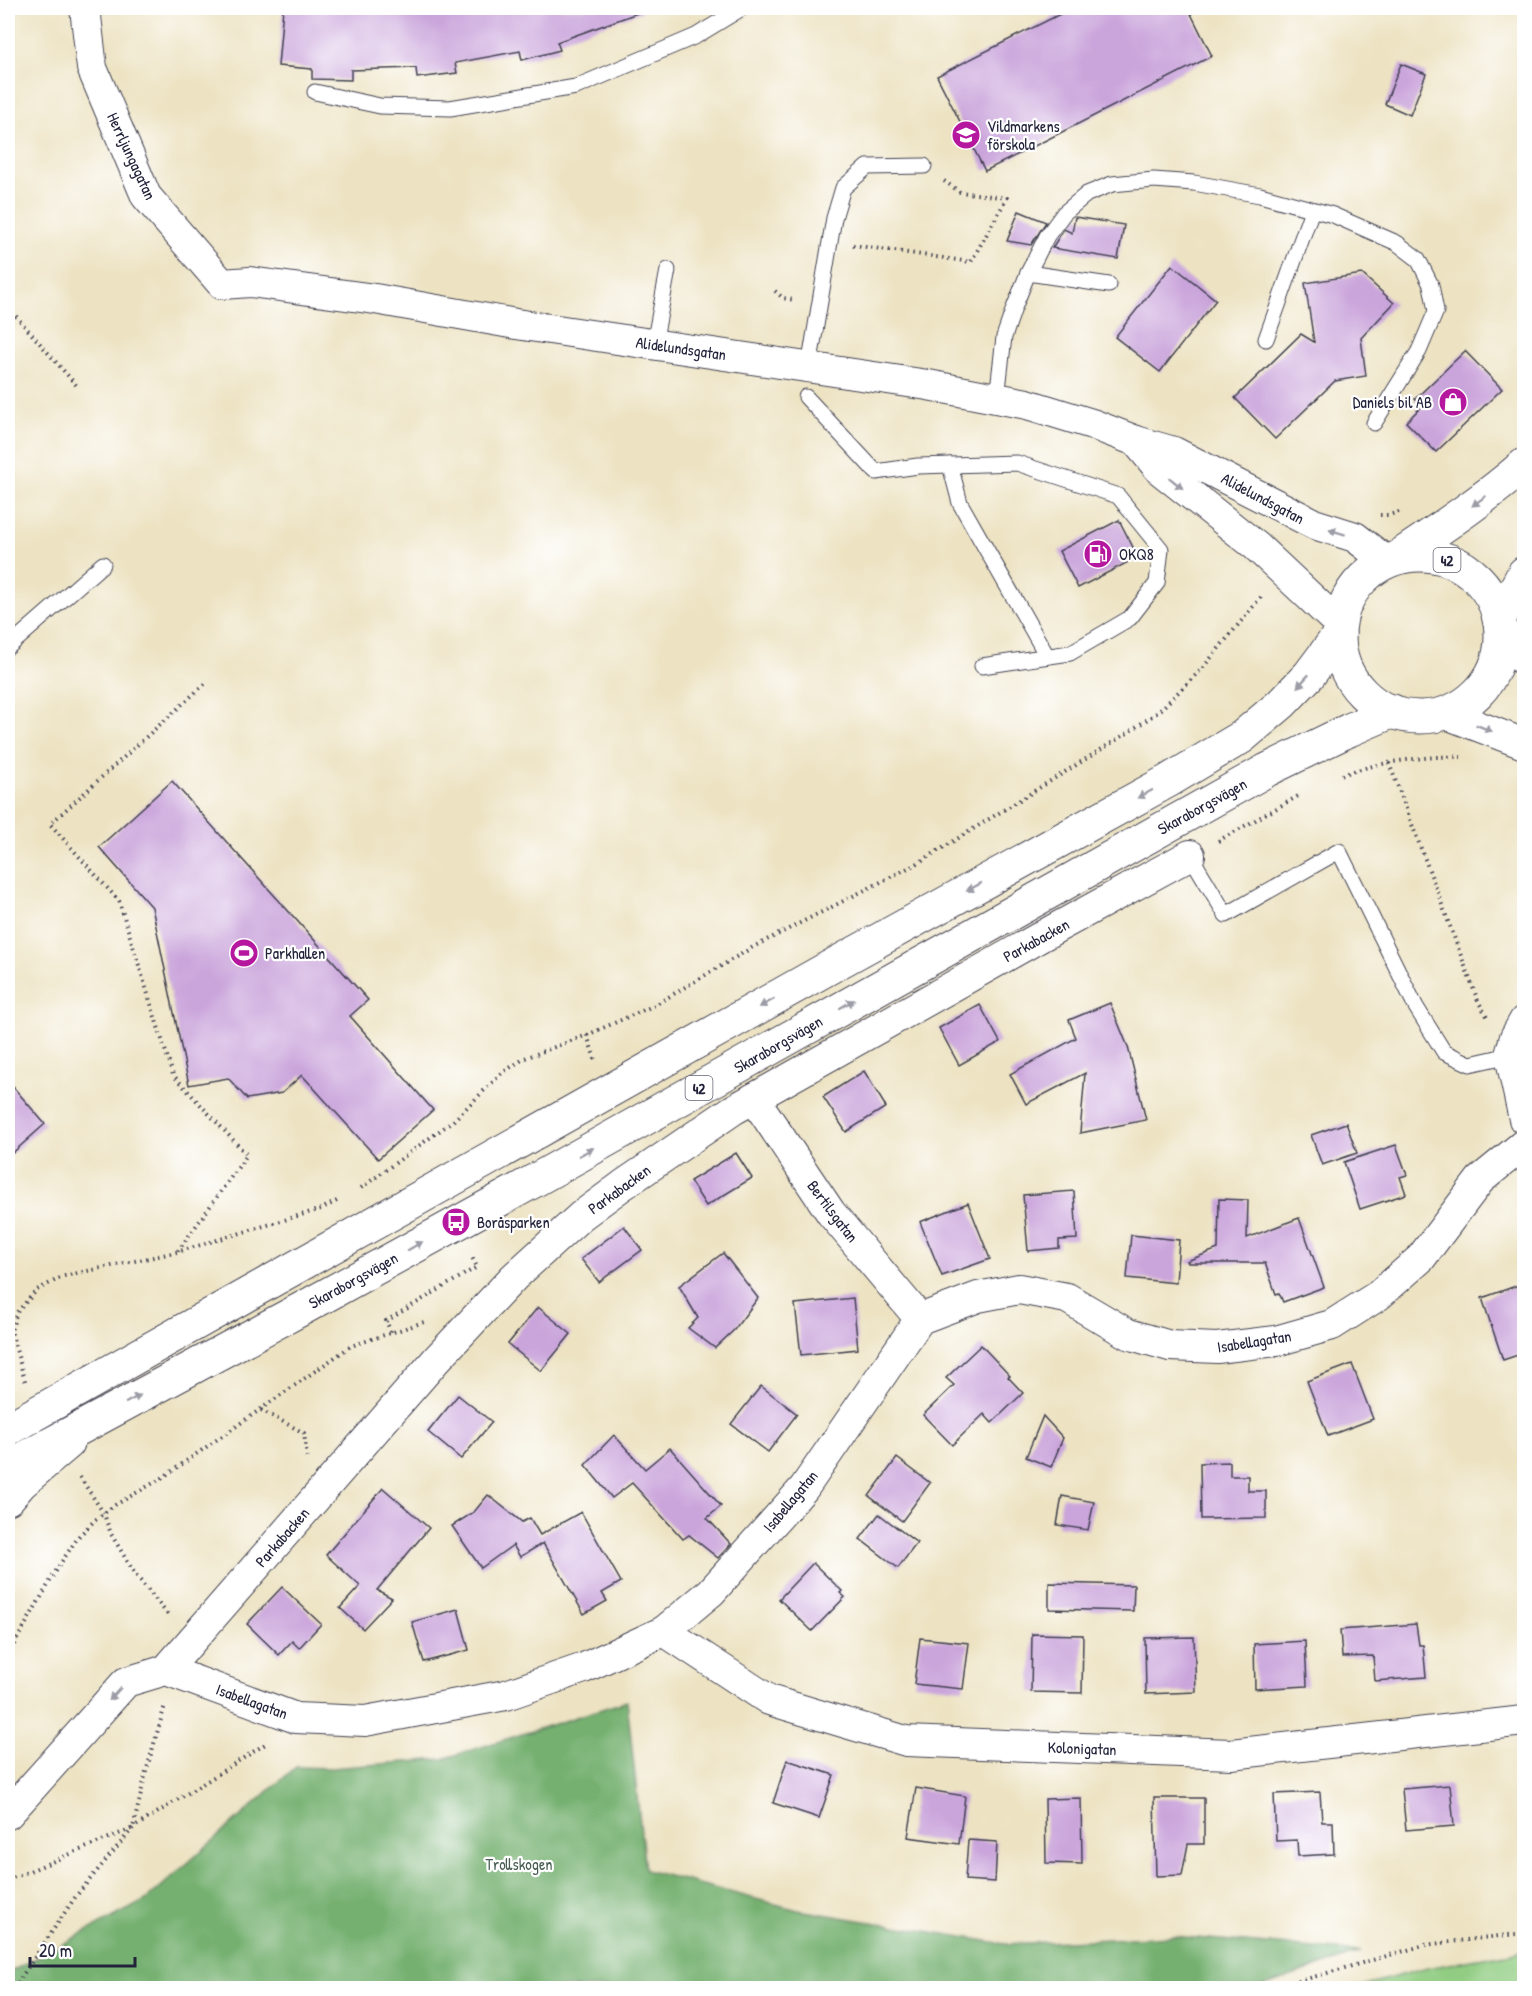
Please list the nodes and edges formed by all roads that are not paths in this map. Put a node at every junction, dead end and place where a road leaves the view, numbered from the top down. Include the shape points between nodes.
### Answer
1 (85, 8) edge
2 (742, 8) edge
3 (315, 92) dead end
4 (924, 166) road end
5 (1312, 210) junction
6 (668, 270) dead end
7 (1028, 273) junction
8 (222, 284) joint
9 (1110, 285) dead end
10 (1266, 339) dead end
11 (654, 344) junction
12 (809, 367) junction
13 (806, 397) dead end
14 (997, 398) junction
15 (1374, 423) dead end
16 (1136, 441) junction
17 (950, 465) junction
18 (1524, 465) edge
19 (1391, 560) junction
20 (103, 564) dead end
21 (1524, 573) edge
22 (1500, 625) junction
23 (1340, 630) junction
24 (8, 647) edge
25 (1047, 656) junction
26 (1524, 661) edge
27 (982, 666) dead end
28 (1393, 711) junction
29 (1444, 712) junction
30 (1524, 744) edge
31 (1190, 855) joint
32 (1524, 1021) edge
33 (1510, 1055) junction
34 (754, 1098) junction
35 (1524, 1119) edge
36 (1524, 1144) edge
37 (920, 1319) junction
38 (97, 1418) junction
39 (8, 1429) edge
40 (8, 1467) edge
41 (8, 1498) edge
42 (664, 1631) junction
43 (166, 1670) junction
44 (1524, 1721) edge
45 (8, 1814) edge

1 - 8 street, Herrljungagatan via 92,68 146,196
2 - 3 lane via 696,36 576,87 450,108 380,106
4 - 12 lane via 867,167 843,188
5 - 7 lane via 1260,195 1194,183 1154,180 1112,184 1087,194 1064,213
5 - 10 lane
5 - 15 lane via 1397,243 1418,259 1431,285 1436,310 1419,351
6 - 11 lane
7 - 9 lane
7 - 14 lane via 1004,337
8 - 11 street, Alidelundsgatan via 250,282 375,299
11 - 12 street, Alidelundsgatan
12 - 14 street, Alidelundsgatan
13 - 17 lane via 876,472
14 - 16 street, Alidelundsgatan via 1092,424
19 -> 16 street, Alidelundsgatan via 1355,537 1314,524 1174,452
16 -> 23 street, Alidelundsgatan via 1160,470 1282,569
17 - 25 lane via 960,503
17 - 25 lane via 1017,463 1118,496 1161,549 1157,584 1130,618 1070,652
18 -> 19 main road, 42 via 1460,515
19 - 22 main road, 42 via 1428,556 1465,568 1487,592
19 - 23 main road, 42 via 1355,587 1345,605
20 - 24 lane
21 - 22 main road, 42
22 - 26 street
22 - 29 main road, 42 via 1495,664 1484,684 1468,700
23 - 28 main road, 42 via 1344,663 1354,682 1380,706
23 -> 39 main road, 42 via 1309,675 1281,704 1242,737 1168,782
25 - 27 lane
28 - 29 main road, 42 via 1419,716
38 -> 28 main road, Skaraborgsvägen / 42 via 532,1182 1267,770
29 -> 30 street
31 - 33 lane via 1226,915 1339,852 1416,1007 1444,1052 1470,1064
31 - 34 street, Parkabacken
32 - 33 street
33 - 35 street
34 - 37 street, Bertilsgatan via 831,1213
34 - 43 street, Parkabacken via 614,1191 514,1277 436,1360
36 - 37 street, Isabellagatan via 1480,1180 1421,1258 1332,1325 1276,1341 1217,1348 1170,1346 1128,1334 1067,1298 1019,1289 978,1297
37 - 42 street, Isabellagatan via 804,1488 711,1592
38 - 40 main road, Skaraborgsvägen / 42
38 - 41 main road
42 - 43 street, Isabellagatan via 584,1668 506,1695 365,1721 296,1718
42 - 44 street, Kolonigatan via 770,1700 906,1741 1231,1754
43 -> 45 street via 126,1682

